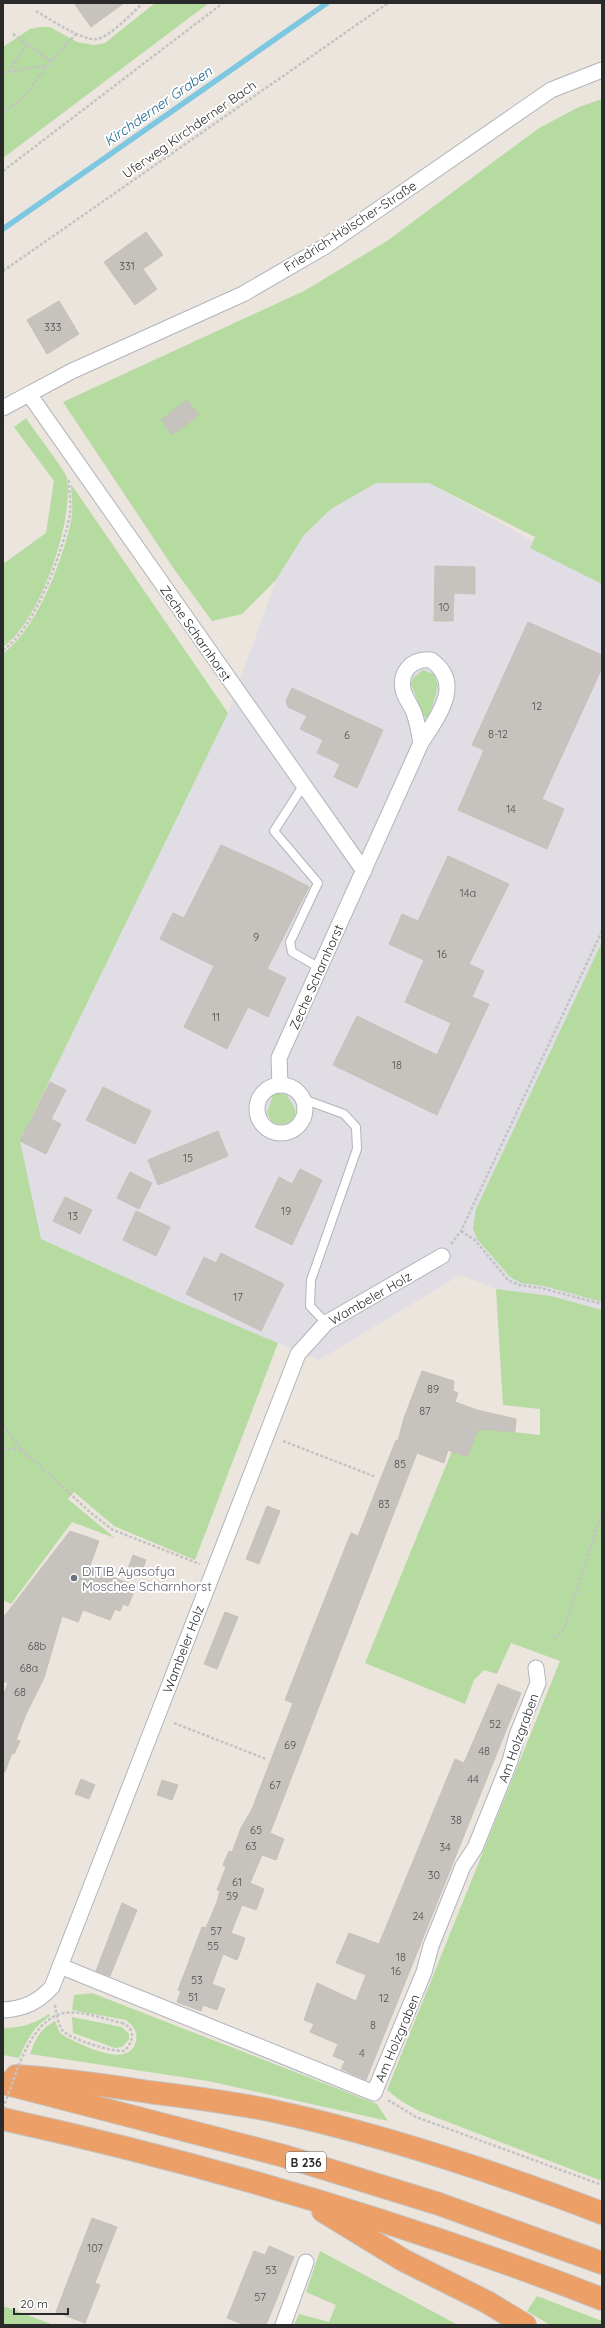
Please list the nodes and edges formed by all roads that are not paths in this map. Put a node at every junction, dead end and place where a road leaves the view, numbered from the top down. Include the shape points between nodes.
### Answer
1 (602, 70) edge
2 (29, 394) junction
3 (3, 408) edge
4 (421, 743) junction
5 (303, 786) junction
6 (364, 871) junction
7 (320, 968) junction
8 (280, 1085) junction
9 (303, 1099) junction
10 (442, 1256) road end
11 (326, 1323) junction
12 (536, 1668) dead end
13 (60, 1966) junction
14 (3, 2010) edge
15 (3, 2075) edge
16 (3, 2083) edge
17 (3, 2119) edge
18 (287, 2190) junction
19 (602, 2213) edge
20 (306, 2262) dead end
21 (602, 2263) edge
22 (602, 2300) edge
23 (283, 2325) edge
24 (525, 2325) edge

1 - 2 street, Friedrich-Hölscher-Straße via 551,90 324,247 243,294 72,371
2 - 3 street, Friedrich-Hölscher-Straße
2 - 5 street, Zeche Scharnhorst
4 - 4 street, Zeche Scharnhorst via 443,708 447,690 444,673 439,666 431,660 421,659 411,663 405,670 402,687 415,715
4 - 6 street, Zeche Scharnhorst
5 - 6 street, Zeche Scharnhorst
5 - 7 lane via 274,831 318,883 290,942 290,947 292,952
6 - 7 street, Zeche Scharnhorst
7 - 8 street, Zeche Scharnhorst via 279,1058
8 - 9 street via 296,1090
8 - 9 street via 265,1091 257,1106 261,1122 269,1129 285,1132 297,1126 304,1116
9 - 11 lane via 344,1114 356,1128 357,1149 311,1280 310,1306
10 - 11 street, Wambeler Holz
11 - 13 street, Wambeler Holz via 298,1354
12 - 13 street, Am Holzgraben via 538,1683 517,1735 510,1761 475,1848 458,1880 431,1946 424,1972 374,2093
13 - 14 street, Wambeler Holz via 52,1987 42,1998 25,2007
15 - 19 highway via 67,2079 206,2098 269,2110 367,2135 535,2187
16 - 21 highway, B 236 via 291,2158 439,2204
17 - 18 highway, B 236
18 - 22 highway, B 236 via 514,2265
18 - 24 highway via 403,2260 487,2302
20 - 23 street

